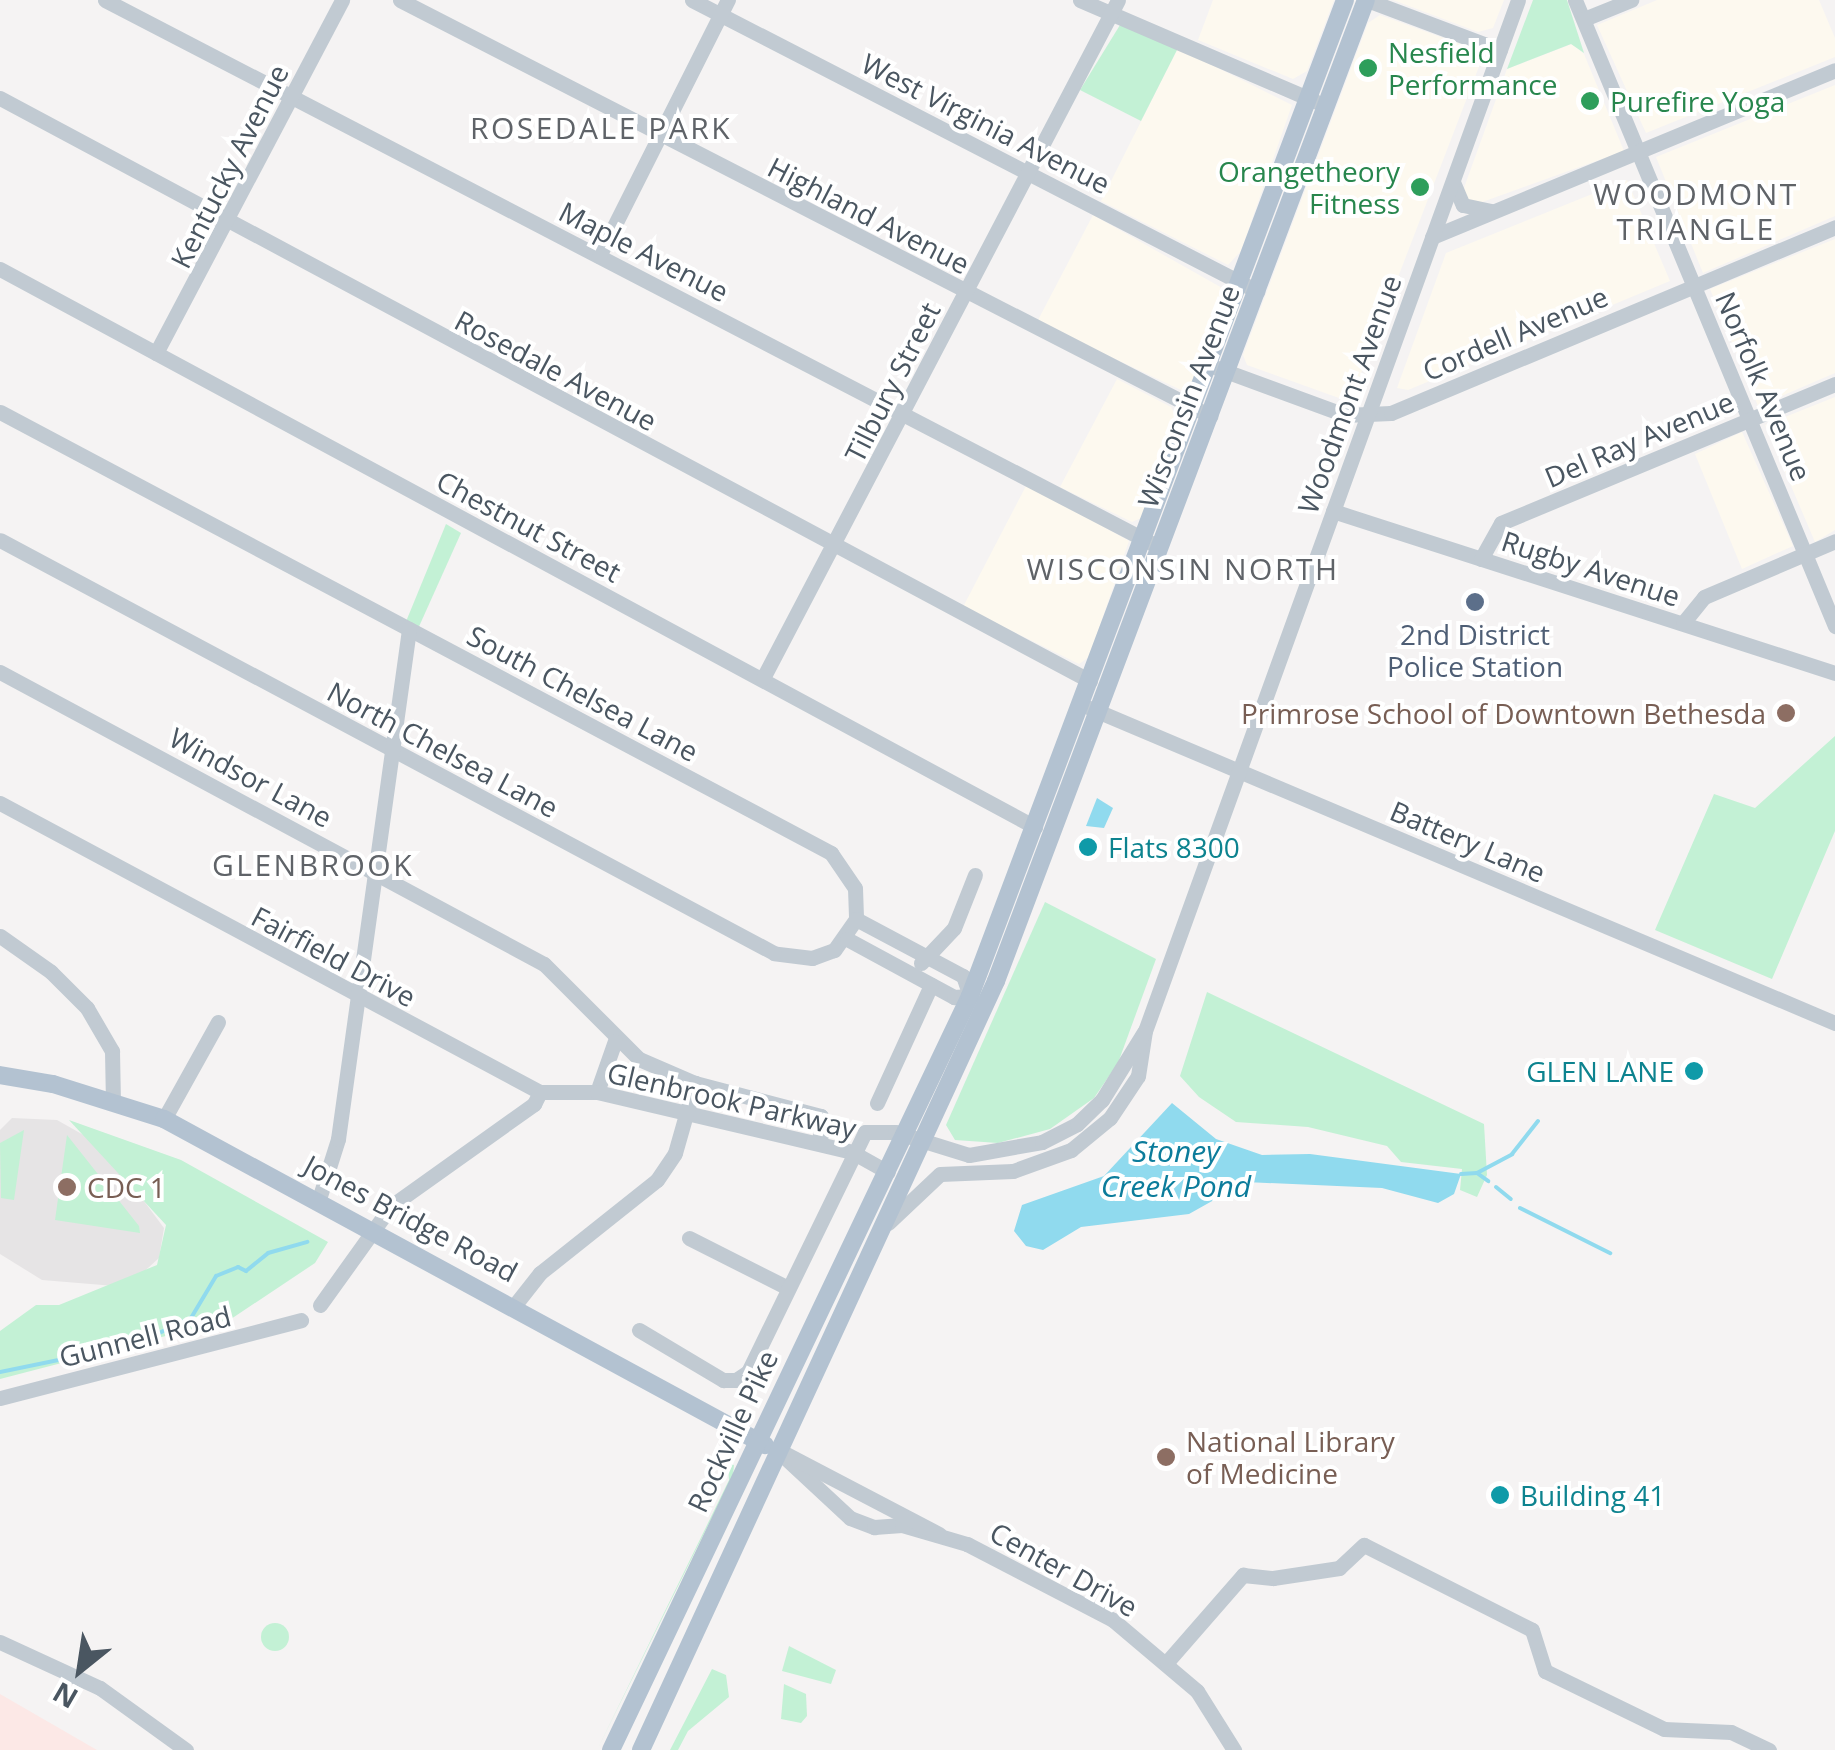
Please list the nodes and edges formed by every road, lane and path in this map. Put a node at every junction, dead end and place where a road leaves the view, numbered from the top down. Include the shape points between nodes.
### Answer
1 (105, 0) edge
2 (342, 0) edge
3 (400, 0) edge
4 (692, 0) edge
5 (1080, 0) edge
6 (1345, 0) edge
7 (1367, 0) edge
8 (1518, 0) edge
9 (1576, 0) edge
10 (1630, 0) edge
11 (1116, 7) edge
12 (724, 8) edge
13 (1584, 19) junction
14 (1500, 50) junction
15 (1835, 70) edge
16 (294, 96) junction
17 (1308, 97) junction
18 (0, 98) edge
19 (1326, 107) junction
20 (660, 135) junction
21 (1640, 152) junction
22 (1030, 174) junction
23 (1453, 180) junction
24 (1501, 211) junction
25 (229, 222) junction
26 (1835, 227) edge
27 (1432, 237) junction
28 (599, 256) junction
29 (0, 270) edge
30 (1239, 282) junction
31 (1695, 286) junction
32 (1257, 290) junction
33 (966, 293) junction
34 (156, 353) junction
35 (1218, 368) junction
36 (1382, 376) junction
37 (1835, 384) edge
38 (1414, 403) junction
39 (1192, 407) junction
40 (0, 412) edge
41 (905, 413) junction
42 (1210, 416) junction
43 (1368, 416) junction
44 (1751, 419) junction
45 (1332, 512) junction
46 (1143, 538) junction
47 (0, 540) edge
48 (1835, 541) edge
49 (834, 546) junction
50 (1160, 548) junction
51 (1806, 552) junction
52 (1480, 559) junction
53 (1683, 623) junction
54 (1835, 626) edge
55 (409, 629) junction
56 (0, 672) edge
57 (1835, 673) edge
58 (762, 678) junction
59 (1090, 681) junction
60 (1082, 704) junction
61 (1100, 712) junction
62 (393, 751) junction
63 (1239, 771) junction
64 (0, 803) edge
65 (1035, 826) junction
66 (1054, 836) junction
67 (375, 871) junction
68 (975, 875) dead end
69 (856, 918) junction
70 (0, 936) edge
71 (847, 938) junction
72 (925, 956) junction
73 (914, 975) junction
74 (930, 985) junction
75 (359, 998) junction
76 (978, 1000) junction
77 (218, 1022) dead end
78 (1835, 1024) edge
79 (1145, 1031) junction
80 (615, 1040) junction
81 (0, 1075) edge
82 (695, 1083) junction
83 (540, 1092) junction
84 (597, 1092) junction
85 (114, 1101) junction
86 (877, 1102) dead end
87 (687, 1114) junction
88 (164, 1119) junction
89 (905, 1136) junction
90 (816, 1143) junction
91 (925, 1144) junction
92 (852, 1152) junction
93 (888, 1172) junction
94 (319, 1199) junction
95 (885, 1226) junction
96 (374, 1231) junction
97 (689, 1238) dead end
98 (788, 1288) junction
99 (320, 1305) dead end
100 (514, 1306) junction
101 (301, 1320) dead end
102 (639, 1330) dead end
103 (0, 1398) edge
104 (758, 1441) junction
105 (779, 1452) junction
106 (848, 1482) junction
107 (883, 1501) junction
108 (832, 1508) junction
109 (874, 1526) junction
110 (939, 1534) junction
111 (0, 1642) edge
112 (1167, 1662) junction
113 (186, 1750) edge
114 (612, 1750) edge
115 (641, 1750) edge
116 (1234, 1750) edge
117 (1768, 1750) edge

1 - 16 street, Maple Avenue
2 - 16 street, Kentucky Avenue
3 - 20 street, Highland Avenue
4 - 12 street, West Virginia Avenue
5 - 11 street
6 - 17 main road, Wisconsin Avenue
7 - 14 street
7 - 19 main road, Wisconsin Avenue
8 - 14 street, Woodmont Avenue
9 - 13 street, Norfolk Avenue
10 - 13 street
11 - 17 street
11 - 22 street, Tilbury Street
12 - 20 street
12 - 22 street, West Virginia Avenue
13 - 21 street, Norfolk Avenue
14 - 23 street, Woodmont Avenue
15 - 21 street
16 - 25 street, Kentucky Avenue
16 - 28 street, Maple Avenue
17 - 19 street
17 - 30 main road, Wisconsin Avenue
18 - 25 street, Rosedale Avenue
19 - 32 main road, Wisconsin Avenue
20 - 28 street
20 - 33 street, Highland Avenue
21 - 24 street
21 - 31 street, Norfolk Avenue
22 - 30 street, West Virginia Avenue
22 - 33 street, Tilbury Street
23 - 24 street via 1454,194 1468,208
23 - 27 street, Woodmont Avenue
24 - 27 street
25 - 34 street, Kentucky Avenue
25 - 49 street, Rosedale Avenue
26 - 31 street, Cordell Avenue
27 - 36 street, Woodmont Avenue
28 - 41 street, Maple Avenue
29 - 34 street, Chestnut Street
30 - 32 street, West Virginia Avenue
30 - 35 main road, Wisconsin Avenue
31 - 38 street, Cordell Avenue
31 - 44 street, Norfolk Avenue
32 - 35 main road, Wisconsin Avenue
33 - 39 street, Highland Avenue
33 - 41 street, Tilbury Street
34 - 58 street, Chestnut Street
35 - 39 main road, Wisconsin Avenue
35 - 42 main road, Wisconsin Avenue
35 - 43 street, Cordell Avenue via 1346,415
36 - 38 street via 1388,389
36 - 43 street, Woodmont Avenue
37 - 44 street, Del Ray Avenue
38 - 43 street, Cordell Avenue
39 - 42 street, Highland Avenue
39 - 46 main road, Wisconsin Avenue
40 - 55 street, South Chelsea Lane
41 - 46 street, Maple Avenue
41 - 49 street, Tilbury Street
42 - 50 main road, Wisconsin Avenue
43 - 45 street, Woodmont Avenue
44 - 51 street, Norfolk Avenue
44 - 52 street, Del Ray Avenue via 1501,522
45 - 52 street, Rugby Avenue
45 - 63 street, Woodmont Avenue
46 - 50 street, Maple Avenue
46 - 59 main road, Wisconsin Avenue
47 - 62 street, North Chelsea Lane
48 - 51 street
49 - 58 street, Tilbury Street
49 - 59 street, Rosedale Avenue
50 - 61 main road, Wisconsin Avenue
51 - 53 street via 1704,597
51 - 54 street, Norfolk Avenue
52 - 53 street, Rugby Avenue
53 - 57 street, Rugby Avenue
55 - 62 street
55 - 69 street, South Chelsea Lane via 831,854 854,888
56 - 67 street, Windsor Lane
58 - 65 street, Chestnut Street
59 - 60 main road, Wisconsin Avenue
60 - 61 street, Battery Lane
60 - 65 main road, Wisconsin Avenue
61 - 63 street, Battery Lane
61 - 66 main road, Wisconsin Avenue
62 - 67 street
62 - 71 street, North Chelsea Lane via 774,953 812,958
63 - 78 street, Battery Lane
63 - 79 street, Woodmont Avenue
64 - 75 street, Fairfield Drive
65 - 66 main road
65 - 76 main road, Wisconsin Avenue
66 - 76 main road, Wisconsin Avenue
67 - 75 street
67 - 80 street, Windsor Lane via 554,971
68 - 72 street via 954,928
69 - 71 street
69 - 72 street
70 - 85 street via 87,1008 112,1052
71 - 73 street
72 - 73 street
72 - 76 street via 963,976
73 - 74 street
74 - 76 street
74 - 86 street
75 - 83 street, Fairfield Drive
75 - 94 street via 333,1164
76 - 89 main road, Wisconsin Avenue
76 - 91 main road, Wisconsin Avenue
77 - 88 street
79 - 91 street, Woodmont Avenue via 1102,1100 1054,1137 987,1156
79 - 95 street, Woodmont Avenue via 1138,1076 1091,1136 1031,1167 940,1174
80 - 82 street, Windsor Lane
80 - 84 street
81 - 85 main road, Jones Bridge Road
82 - 87 street
82 - 90 street, Windsor Lane via 821,1116 824,1130
83 - 84 street, Glenbrook Parkway
83 - 96 street via 534,1104 391,1206
84 - 87 street, Glenbrook Parkway
85 - 88 main road, Jones Bridge Road
87 - 90 street, Glenbrook Parkway
87 - 100 street via 676,1153 657,1180 540,1274
88 - 94 main road, Jones Bridge Road
89 - 91 street, Woodmont Avenue
89 - 92 street via 864,1132
89 - 93 main road, Rockville Pike
90 - 92 street, Glenbrook Parkway
91 - 95 main road, Rockville Pike
92 - 93 street, Glenbrook Parkway
92 - 98 street
93 - 104 main road, Rockville Pike
94 - 96 main road, Jones Bridge Road
95 - 105 main road, Rockville Pike
96 - 99 street
96 - 100 main road, Jones Bridge Road
97 - 98 street
98 - 102 street via 748,1372 736,1380 724,1380
100 - 104 main road, Jones Bridge Road
101 - 103 street, Gunnell Road
104 - 105 main road, Jones Bridge Road
104 - 114 main road, Rockville Pike
105 - 106 street, Center Drive
105 - 108 street, Center Drive
105 - 115 main road, Rockville Pike
106 - 107 street, Center Drive
106 - 108 street via 846,1503
107 - 109 street
107 - 110 street, Center Drive
108 - 109 street, Center Drive
109 - 110 street, Center Drive via 902,1524
110 - 112 street, Center Drive via 1113,1620
111 - 113 street via 100,1688
112 - 116 street, Center Drive via 1198,1690
112 - 117 street via 1242,1575 1273,1578 1339,1568 1364,1545 1532,1630 1545,1670 1664,1729 1731,1732

